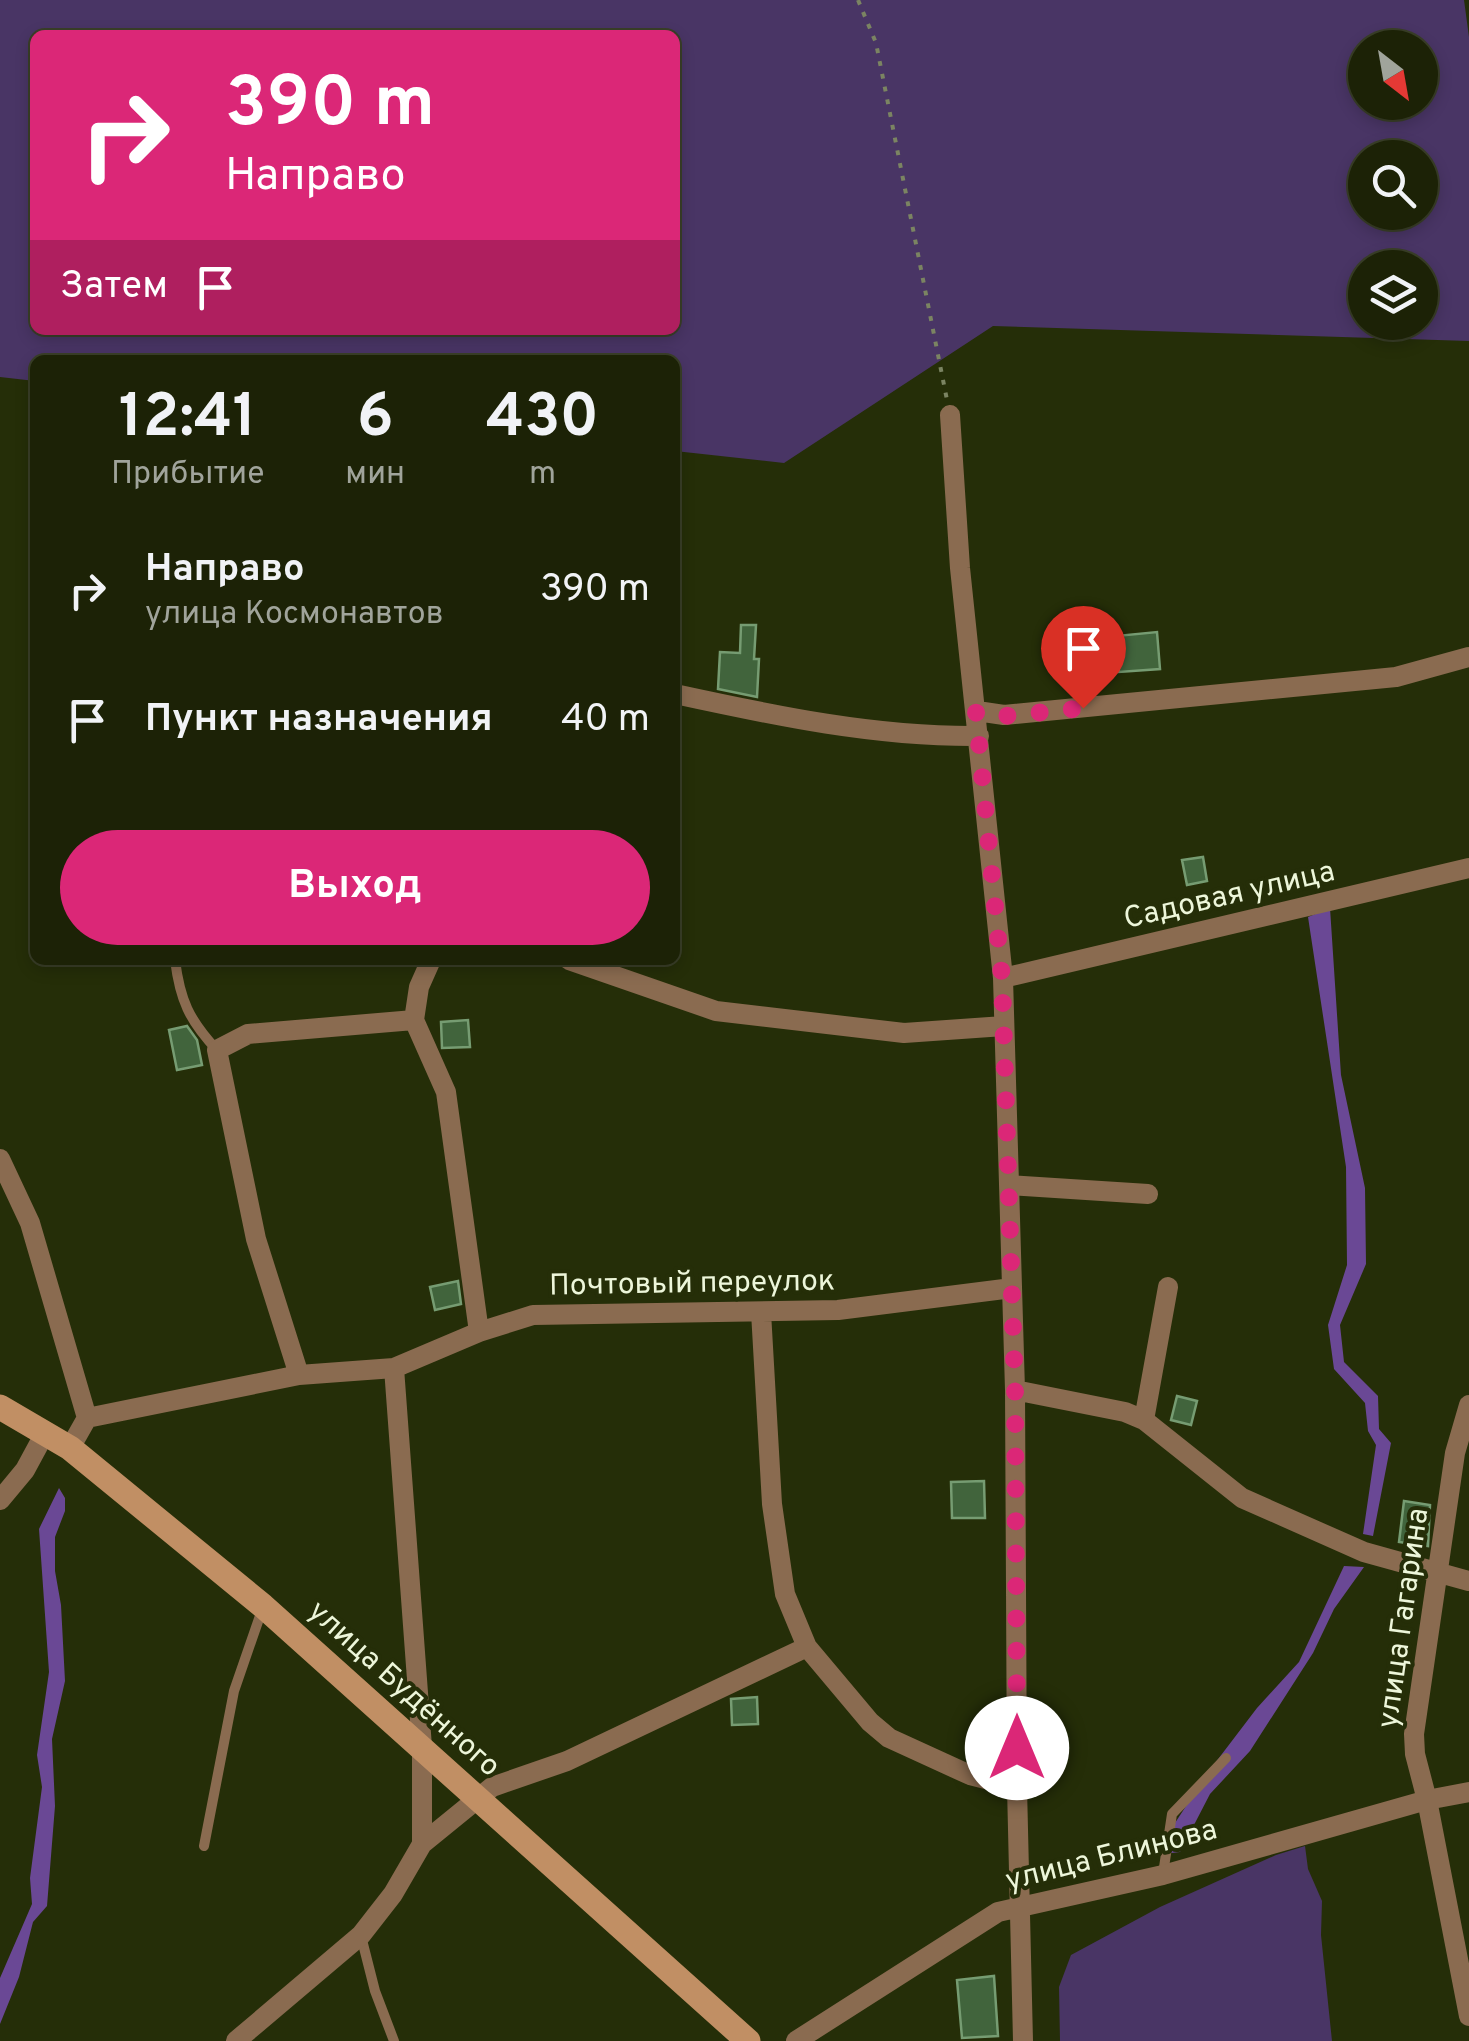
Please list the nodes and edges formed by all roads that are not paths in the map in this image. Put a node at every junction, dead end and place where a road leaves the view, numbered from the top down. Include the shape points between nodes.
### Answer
1 (950, 415) road end
2 (1469, 657) edge
3 (680, 695) edge
4 (976, 712) junction
5 (979, 736) junction
6 (1469, 868) edge
7 (176, 965) edge
8 (429, 965) edge
9 (583, 965) edge
10 (1002, 978) junction
11 (414, 1020) junction
12 (1004, 1026) junction
13 (218, 1050) junction
14 (0, 1160) edge
15 (1009, 1185) junction
16 (1148, 1194) dead end
17 (1168, 1287) dead end
18 (1012, 1288) junction
19 (761, 1312) junction
20 (479, 1332) junction
21 (394, 1368) junction
22 (299, 1376) junction
23 (1015, 1390) junction
24 (1469, 1405) edge
25 (0, 1407) edge
26 (87, 1418) junction
27 (1144, 1420) junction
28 (46, 1433) junction
29 (70, 1448) junction
30 (0, 1500) edge
31 (1437, 1573) junction
32 (1469, 1581) edge
33 (263, 1606) junction
34 (806, 1647) junction
35 (422, 1747) junction
36 (1226, 1758) dead end
37 (1017, 1788) junction
38 (1469, 1792) edge
39 (478, 1797) junction
40 (1428, 1800) junction
41 (422, 1844) junction
42 (204, 1846) dead end
43 (1162, 1874) junction
44 (1022, 1907) junction
45 (360, 1934) junction
46 (1469, 2016) edge
47 (236, 2041) edge
48 (394, 2041) edge
49 (748, 2041) edge
50 (796, 2041) edge
51 (1024, 2041) edge

1 - 4 street
2 - 4 street via 1396,676 1004,716
3 - 5 street via 802,722
4 - 5 street
5 - 10 street
6 - 10 street, Садовая улица
7 - 13 lane via 180,997
8 - 11 street
9 - 12 street via 716,1011 904,1033
10 - 12 street
11 - 13 street via 248,1034
11 - 20 street via 446,1092
12 - 15 street
13 - 22 street via 256,1239
14 - 26 street via 30,1223
15 - 16 street
15 - 18 street
17 - 27 street
18 - 19 street, Почтовый переулок via 838,1310
18 - 23 street
19 - 20 street, Почтовый переулок via 533,1315
19 - 34 street via 772,1504 786,1594
20 - 21 street, Почтовый переулок
21 - 22 street, Почтовый переулок
21 - 35 street
22 - 26 street, Почтовый переулок
23 - 27 street
23 - 37 street
24 - 31 street, улица Гагарина
25 - 28 main road, улица Будённого
26 - 29 street
27 - 31 street via 1242,1498 1364,1552
28 - 29 main road, улица Будённого
28 - 30 street
29 - 33 main road, улица Будённого
31 - 32 street
31 - 40 street, улица Гагарина via 1414,1734
33 - 35 main road, улица Будённого
33 - 42 lane via 234,1691
34 - 37 street via 889,1738 970,1776
34 - 39 street
35 - 39 main road, улица Будённого
35 - 41 street
36 - 43 lane via 1172,1814
37 - 44 street
38 - 40 street, улица Блинова
39 - 41 street
39 - 49 main road, улица Будённого
40 - 43 street, улица Блинова
40 - 46 street, улица Гагарина
41 - 45 street
43 - 44 street, улица Блинова
44 - 50 street, улица Блинова via 979,1922
44 - 51 street
45 - 47 street
45 - 48 lane

